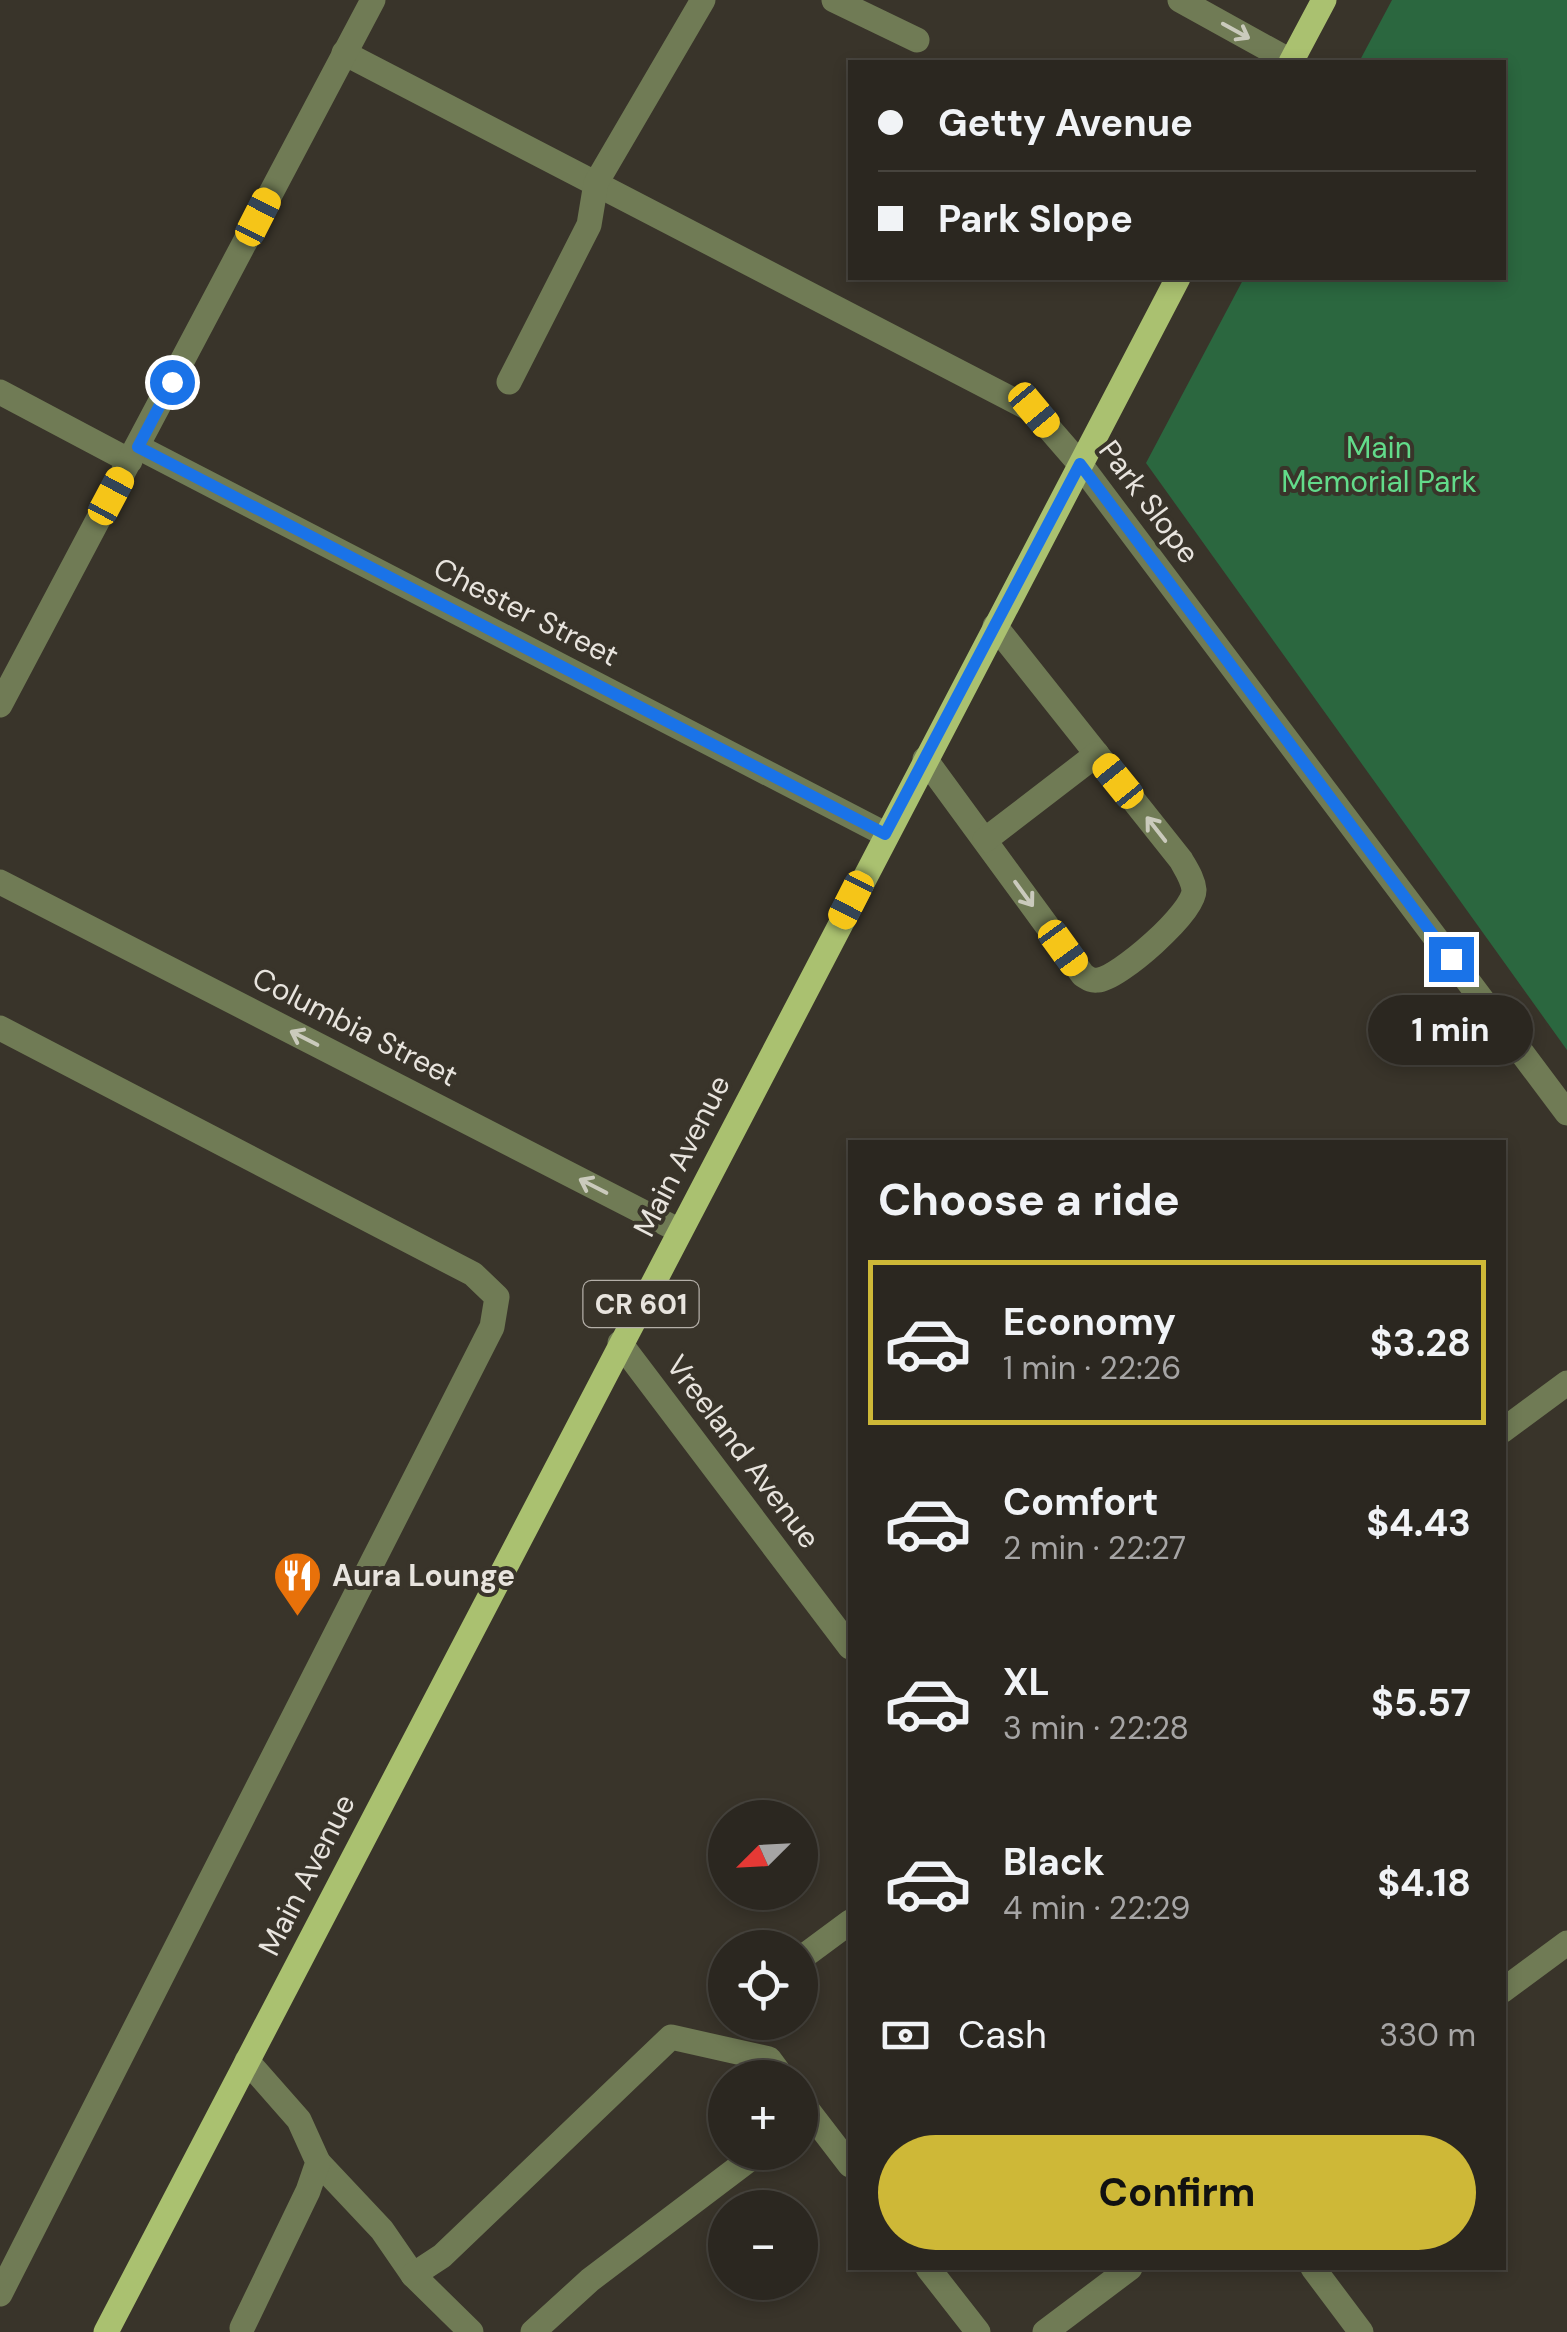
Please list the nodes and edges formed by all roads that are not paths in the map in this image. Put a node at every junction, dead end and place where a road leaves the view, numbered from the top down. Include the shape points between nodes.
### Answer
1 (373, 0) edge
2 (703, 0) edge
3 (834, 0) edge
4 (1180, 0) edge
5 (1324, 0) edge
6 (917, 40) dead end
7 (344, 53) junction
8 (1287, 60) edge
9 (1292, 60) edge
10 (596, 184) junction
11 (1177, 280) edge
12 (509, 382) dead end
13 (0, 392) edge
14 (134, 454) junction
15 (1080, 464) junction
16 (995, 626) junction
17 (0, 705) edge
18 (1097, 754) junction
19 (925, 759) junction
20 (885, 834) junction
21 (985, 840) junction
22 (0, 882) edge
23 (0, 1028) edge
24 (1567, 1113) edge
25 (680, 1231) junction
26 (620, 1343) junction
27 (1567, 1383) edge
28 (1506, 1428) edge
29 (848, 1645) edge
30 (848, 1923) edge
31 (1567, 1943) edge
32 (818, 1946) edge
33 (1506, 1988) edge
34 (750, 2060) edge
35 (247, 2061) junction
36 (818, 2128) edge
37 (318, 2162) junction
38 (848, 2163) edge
39 (736, 2170) edge
40 (930, 2270) edge
41 (1127, 2270) edge
42 (1315, 2270) edge
43 (413, 2275) junction
44 (0, 2294) edge
45 (242, 2328) dead end
46 (106, 2332) edge
47 (471, 2332) edge
48 (533, 2332) edge
49 (978, 2332) edge
50 (1045, 2332) edge
51 (1362, 2332) edge

1 - 7 street
2 - 10 street
3 - 6 street
4 -> 8 street
5 - 9 main road
7 - 10 street, Park Slope
7 - 14 street
10 - 12 street via 589,225
10 - 15 street, Park Slope via 1034,410
11 - 15 main road, Main Avenue / CR 601
13 - 14 street, Chester Street
14 - 17 street
14 - 20 street, Chester Street
15 - 16 main road, Main Avenue / CR 601
15 - 24 street, Park Slope
16 - 18 street
16 - 19 main road, Main Avenue / CR 601
18 - 21 street
21 -> 18 street via 1083,974 1100,980 1114,973 1182,917 1194,890 1181,860
19 - 20 main road, Main Avenue / CR 601
19 - 21 street
20 - 25 main road, Main Avenue / CR 601
25 -> 22 street, Columbia Street
23 - 44 street via 473,1274 497,1297 492,1327
25 - 26 main road, Main Avenue / CR 601
26 - 29 street, Vreeland Avenue
26 - 35 main road, Main Avenue / CR 601
27 - 28 street
30 - 32 street
31 - 33 street
34 - 43 street via 670,2036 442,2256
35 - 37 street via 299,2120
35 - 46 main road, Main Avenue / CR 601
36 - 38 street
37 - 43 street via 382,2230
37 - 45 street
39 - 48 street via 590,2280
40 - 49 street
41 - 50 street
42 - 51 street
43 - 47 street

